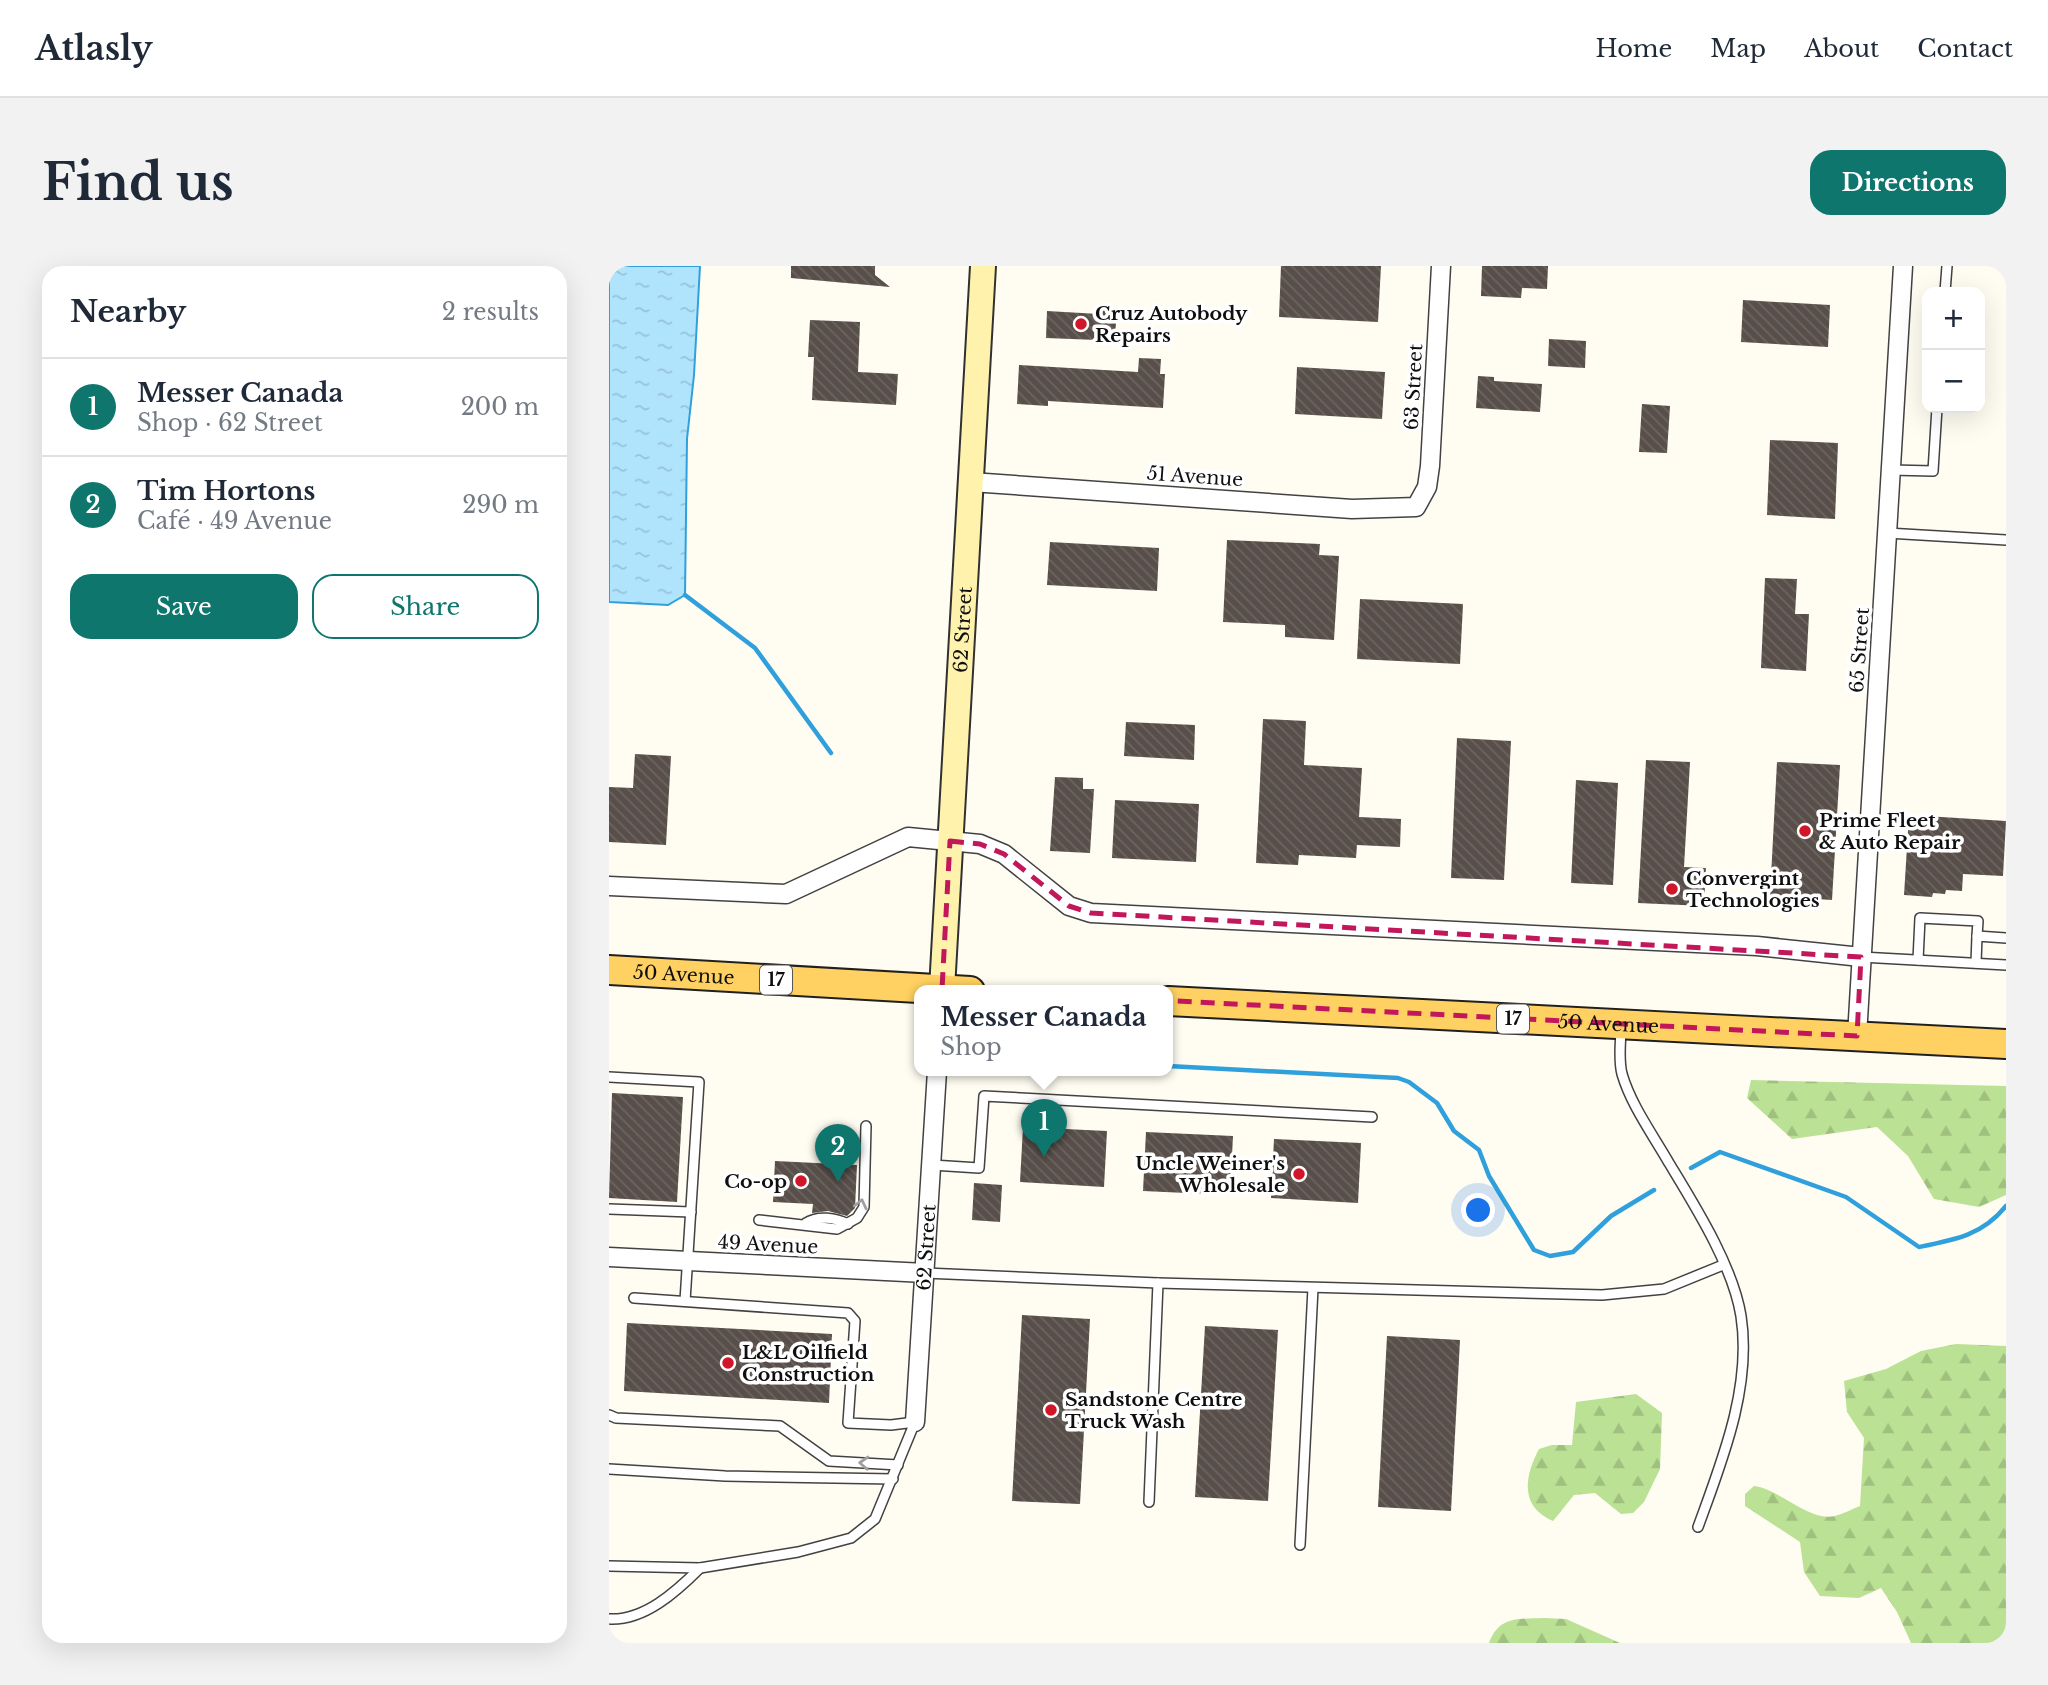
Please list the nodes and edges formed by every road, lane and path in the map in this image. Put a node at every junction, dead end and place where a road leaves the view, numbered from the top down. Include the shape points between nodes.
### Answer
1 (983, 266) edge
2 (1441, 266) edge
3 (1903, 266) edge
4 (1947, 266) edge
5 (1945, 287) edge
6 (1937, 413) edge
7 (1891, 470) junction
8 (971, 482) junction
9 (1416, 508) joint
10 (1887, 533) junction
11 (2006, 540) edge
12 (950, 841) junction
13 (609, 886) edge
14 (1977, 936) junction
15 (2006, 938) edge
16 (1861, 957) junction
17 (1918, 960) junction
18 (1976, 963) junction
19 (2006, 965) edge
20 (609, 970) edge
21 (942, 985) edge
22 (914, 988) edge
23 (1173, 1001) edge
24 (1621, 1024) junction
25 (1857, 1037) junction
26 (2006, 1044) edge
27 (937, 1076) edge
28 (609, 1077) edge
29 (1372, 1117) dead end
30 (866, 1126) dead end
31 (932, 1165) junction
32 (609, 1209) edge
33 (691, 1212) junction
34 (759, 1220) dead end
35 (609, 1257) edge
36 (688, 1261) junction
37 (1723, 1265) junction
38 (925, 1273) junction
39 (1157, 1283) junction
40 (1313, 1288) junction
41 (634, 1298) dead end
42 (685, 1301) junction
43 (609, 1415) edge
44 (915, 1422) junction
45 (898, 1465) junction
46 (609, 1469) edge
47 (893, 1479) junction
48 (1149, 1502) dead end
49 (1698, 1527) dead end
50 (1300, 1545) dead end
51 (609, 1566) edge
52 (700, 1568) junction
53 (609, 1619) edge

1 - 8 main road, 62 Street
2 - 9 street, 63 Street via 1430,466 1427,487
3 - 7 street, 65 Street
4 - 5 lane
6 - 7 lane via 1933,471
7 - 10 street, 65 Street
8 - 9 street, 51 Avenue via 1352,509
8 - 12 main road, 62 Street
10 - 11 lane
10 - 16 street, 65 Street
12 - 13 street via 908,837 786,894
12 - 16 street via 980,844 1004,854 1069,906 1091,913 1757,946
12 - 21 main road, 62 Street
14 - 15 lane
14 - 17 lane via 1978,921 1920,918
14 - 18 lane
16 - 17 lane
16 - 25 street, 65 Street
17 - 18 lane
18 - 19 lane
20 - 22 main road, 50 Avenue / 17
23 - 24 main road, 50 Avenue / 17
24 - 25 main road, 50 Avenue / 17
24 - 37 lane via 1620,1058 1626,1084
25 - 26 main road, 50 Avenue / 17
27 - 31 street, 62 Street
28 - 33 lane via 699,1082
29 - 31 lane via 984,1096 979,1168
34 -> 30 lane via 837,1229 857,1218 863,1207
31 - 38 street, 62 Street
32 - 33 lane
33 - 36 lane
35 - 36 street, 49 Avenue
36 - 38 street, 49 Avenue
36 - 42 lane
37 - 40 lane via 1675,1286 1630,1295
37 - 49 lane via 1741,1314 1743,1356 1725,1457
38 - 39 lane
38 - 44 street, 62 Street
39 - 40 lane
39 - 48 lane
40 - 50 lane
41 - 42 lane
42 - 44 lane via 848,1313 855,1321 848,1423
45 -> 43 lane via 829,1461 780,1426
44 - 45 lane
45 - 47 lane
46 - 47 lane
47 - 52 lane via 875,1519 851,1538
51 - 52 lane
52 - 53 lane via 675,1593 627,1620

